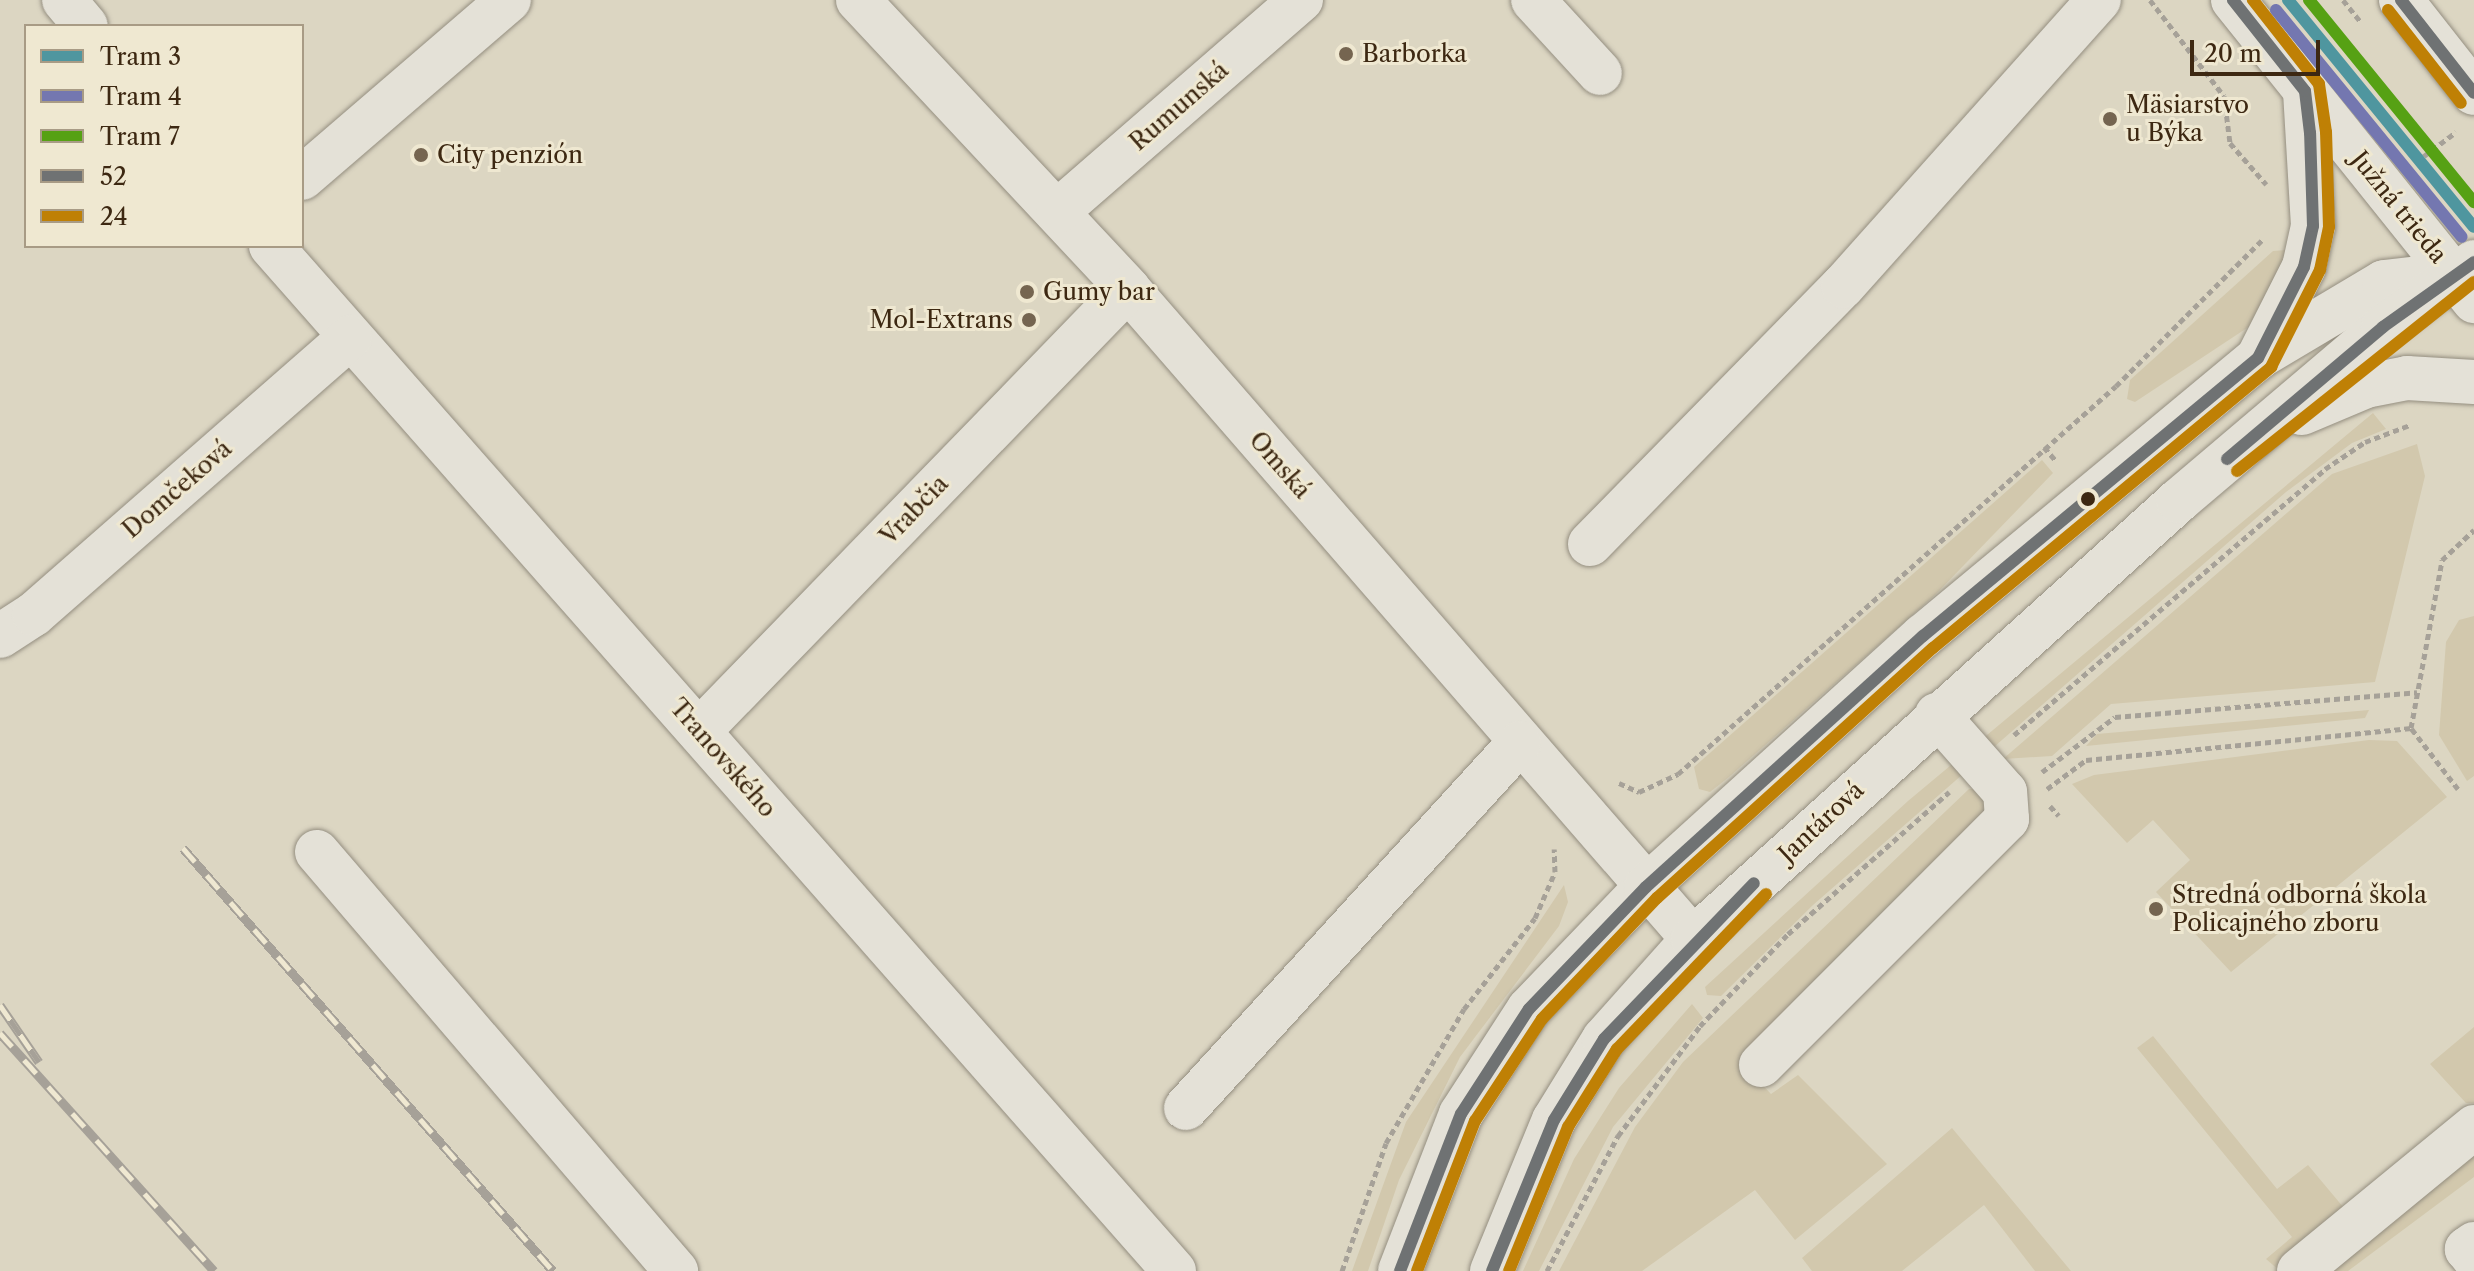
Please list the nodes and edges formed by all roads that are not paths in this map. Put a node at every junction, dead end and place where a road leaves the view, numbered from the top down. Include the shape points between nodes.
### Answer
1 (64, 0) edge
2 (509, 0) edge
3 (858, 0) edge
4 (1533, 0) edge
5 (2099, 0) edge
6 (2233, 0) edge
7 (2401, 0) edge
8 (2410, 0) edge
9 (1295, 2) edge
10 (84, 24) edge
11 (2474, 46) edge
12 (1600, 73) dead end
13 (2305, 91) junction
14 (2474, 93) edge
15 (304, 176) edge
16 (1058, 211) junction
17 (273, 248) edge
18 (2467, 279) edge
19 (1128, 289) junction
20 (350, 337) junction
21 (2258, 358) junction
22 (2474, 382) edge
23 (2243, 445) junction
24 (1590, 544) dead end
25 (17, 625) edge
26 (1937, 715) junction
27 (699, 731) junction
28 (1519, 743) junction
29 (317, 852) dead end
30 (1646, 887) junction
31 (1693, 939) junction
32 (1761, 1065) dead end
33 (1186, 1108) dead end
34 (2474, 1127) edge
35 (2474, 1244) edge
36 (2474, 1258) edge
37 (676, 1271) edge
38 (1174, 1271) edge
39 (1400, 1271) edge
40 (1492, 1271) edge
41 (2299, 1271) edge

1 - 10 street
2 - 15 street
3 - 16 street, Omská
4 - 12 street
5 - 24 street via 1843,286
6 - 13 street, Južná trieda
7 - 14 street
8 - 11 street
9 - 16 street, Rumunská
13 - 18 street, Južná trieda
13 - 21 street via 2313,226 2304,267
16 - 19 street, Omská
17 - 20 street, Tranovského
18 - 21 street via 2384,282
18 - 23 street, Jantárová
19 - 27 street, Vrabčia
19 - 28 street, Omská
20 - 25 street, Domčeková
20 - 27 street, Tranovského
21 - 30 street via 1923,636
22 - 23 street, Jantárová via 2407,378 2366,386
23 - 26 street, Jantárová
26 - 31 street, Jantárová
26 - 32 street via 2005,792 2007,819
27 - 38 street, Tranovského
28 - 30 street, Omská
28 - 33 street
29 - 37 street
30 - 31 street, Omská
30 - 39 street via 1529,1009 1461,1114
31 - 40 street, Jantárová via 1604,1039 1554,1120
34 - 41 street
35 - 36 street via 2467,1249

